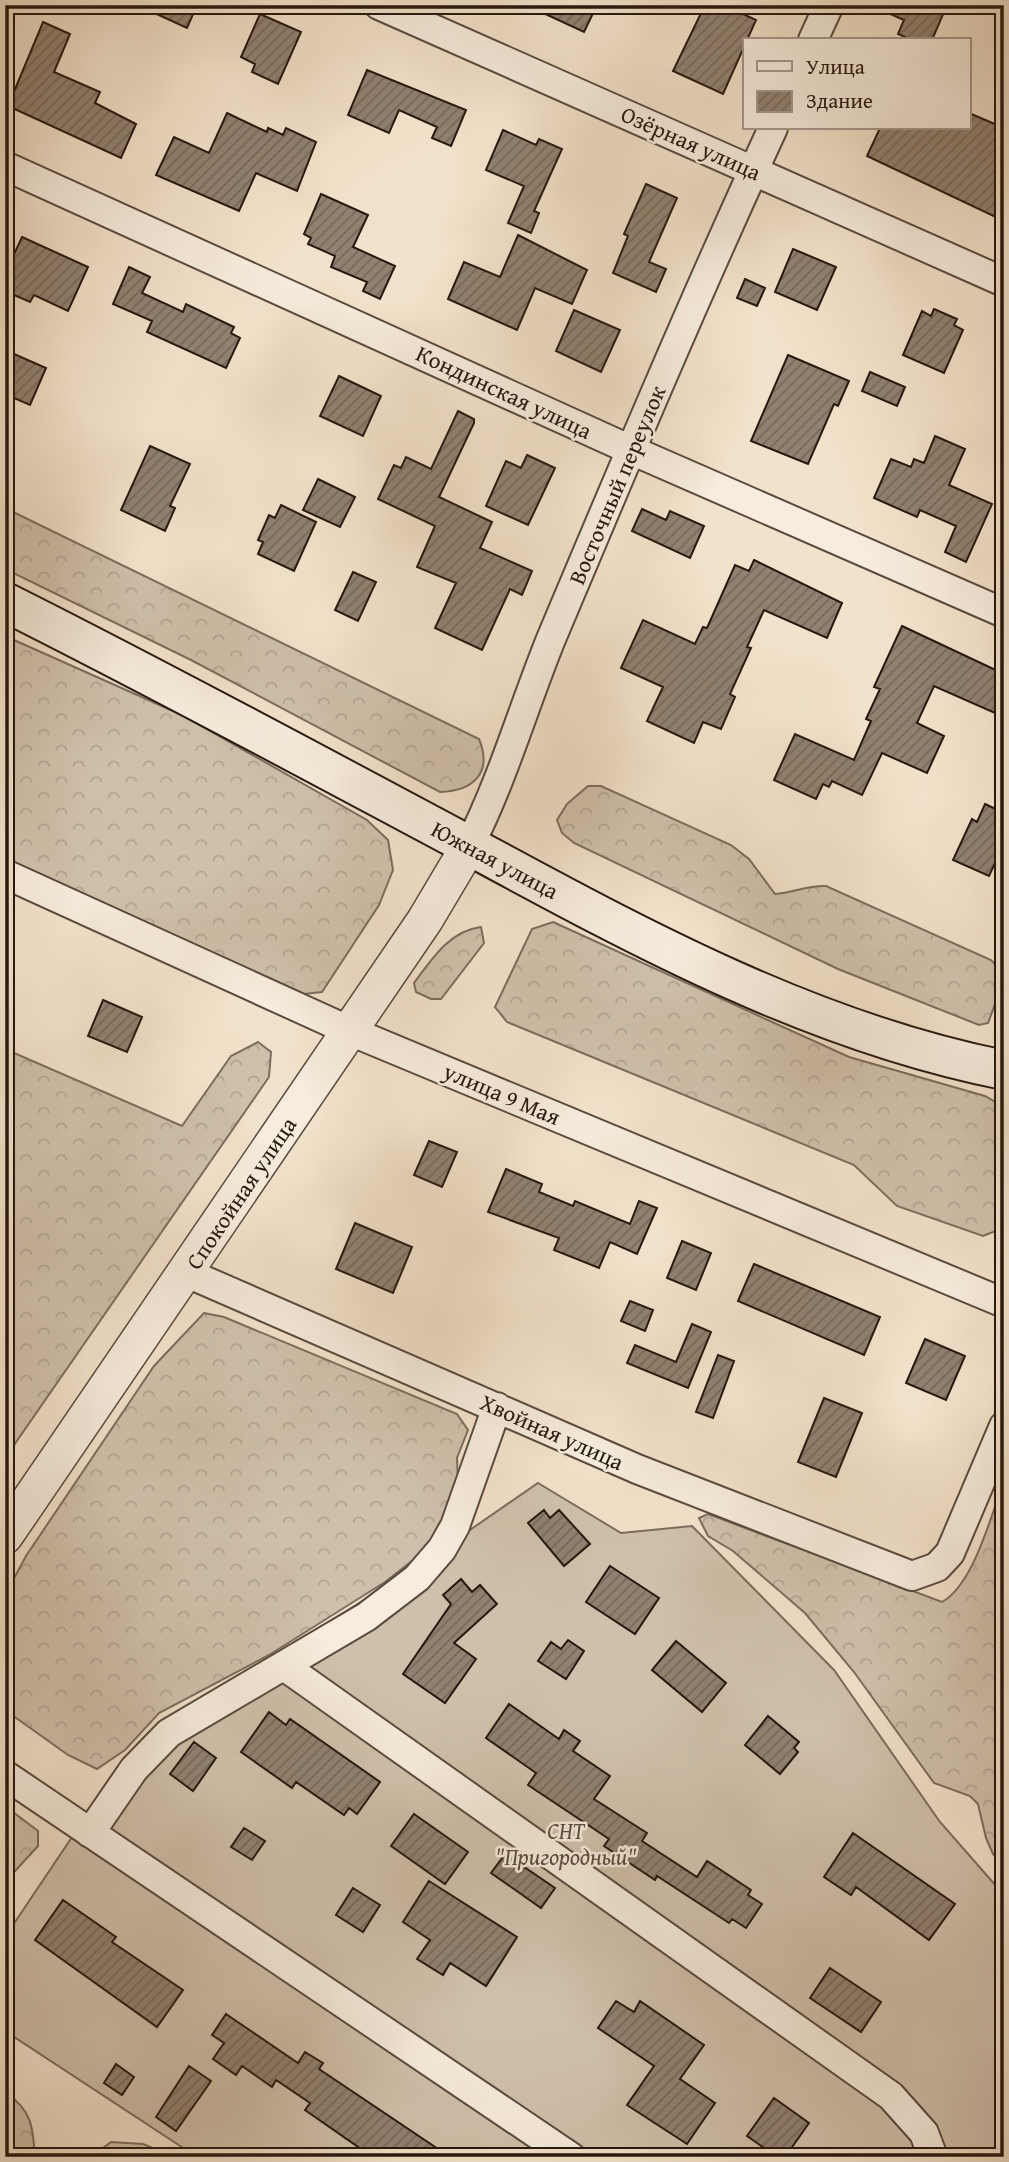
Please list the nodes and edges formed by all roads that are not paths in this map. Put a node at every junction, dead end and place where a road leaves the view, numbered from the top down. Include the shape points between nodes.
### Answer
1 (379, 5) edge
2 (829, 5) edge
3 (814, 38) edge
4 (772, 130) edge
5 (5, 166) edge
6 (753, 170) junction
7 (1004, 282) edge
8 (631, 450) junction
9 (5, 602) edge
10 (1004, 614) edge
11 (469, 846) junction
12 (5, 874) edge
13 (350, 1031) junction
14 (962, 1062) junction
15 (1004, 1070) edge
16 (1004, 1083) edge
17 (187, 1273) junction
18 (1004, 1303) edge
19 (496, 1407) junction
20 (1004, 1426) edge
21 (5, 1536) edge
22 (284, 1666) junction
23 (5, 1775) edge
24 (90, 1833) junction
25 (571, 2157) edge
26 (933, 2157) edge

1 - 6 street, Озёрная улица
2 - 3 street
4 - 6 street, Восточный переулок
5 - 8 street, Кондинская улица
6 - 7 street, Озёрная улица
6 - 8 street, Восточный переулок
8 - 10 street, Кондинская улица
8 - 11 street, Восточный переулок
9 - 11 main road, Южная улица
11 - 13 street, Спокойная улица
11 - 14 main road, Южная улица via 675,954 757,991 857,1030
12 - 13 street, улица 9 Мая
13 - 17 street, Спокойная улица
13 - 18 street, улица 9 Мая
14 - 15 main road, Южная улица
14 - 16 main road
17 - 19 street, Хвойная улица
17 - 21 street, Спокойная улица
19 - 20 street, Хвойная улица via 637,1469 912,1576 937,1567 958,1538
19 - 22 street via 455,1526 442,1549 395,1596
22 - 24 street via 159,1741
22 - 26 street via 891,2096 924,2133
23 - 24 street
24 - 25 street

